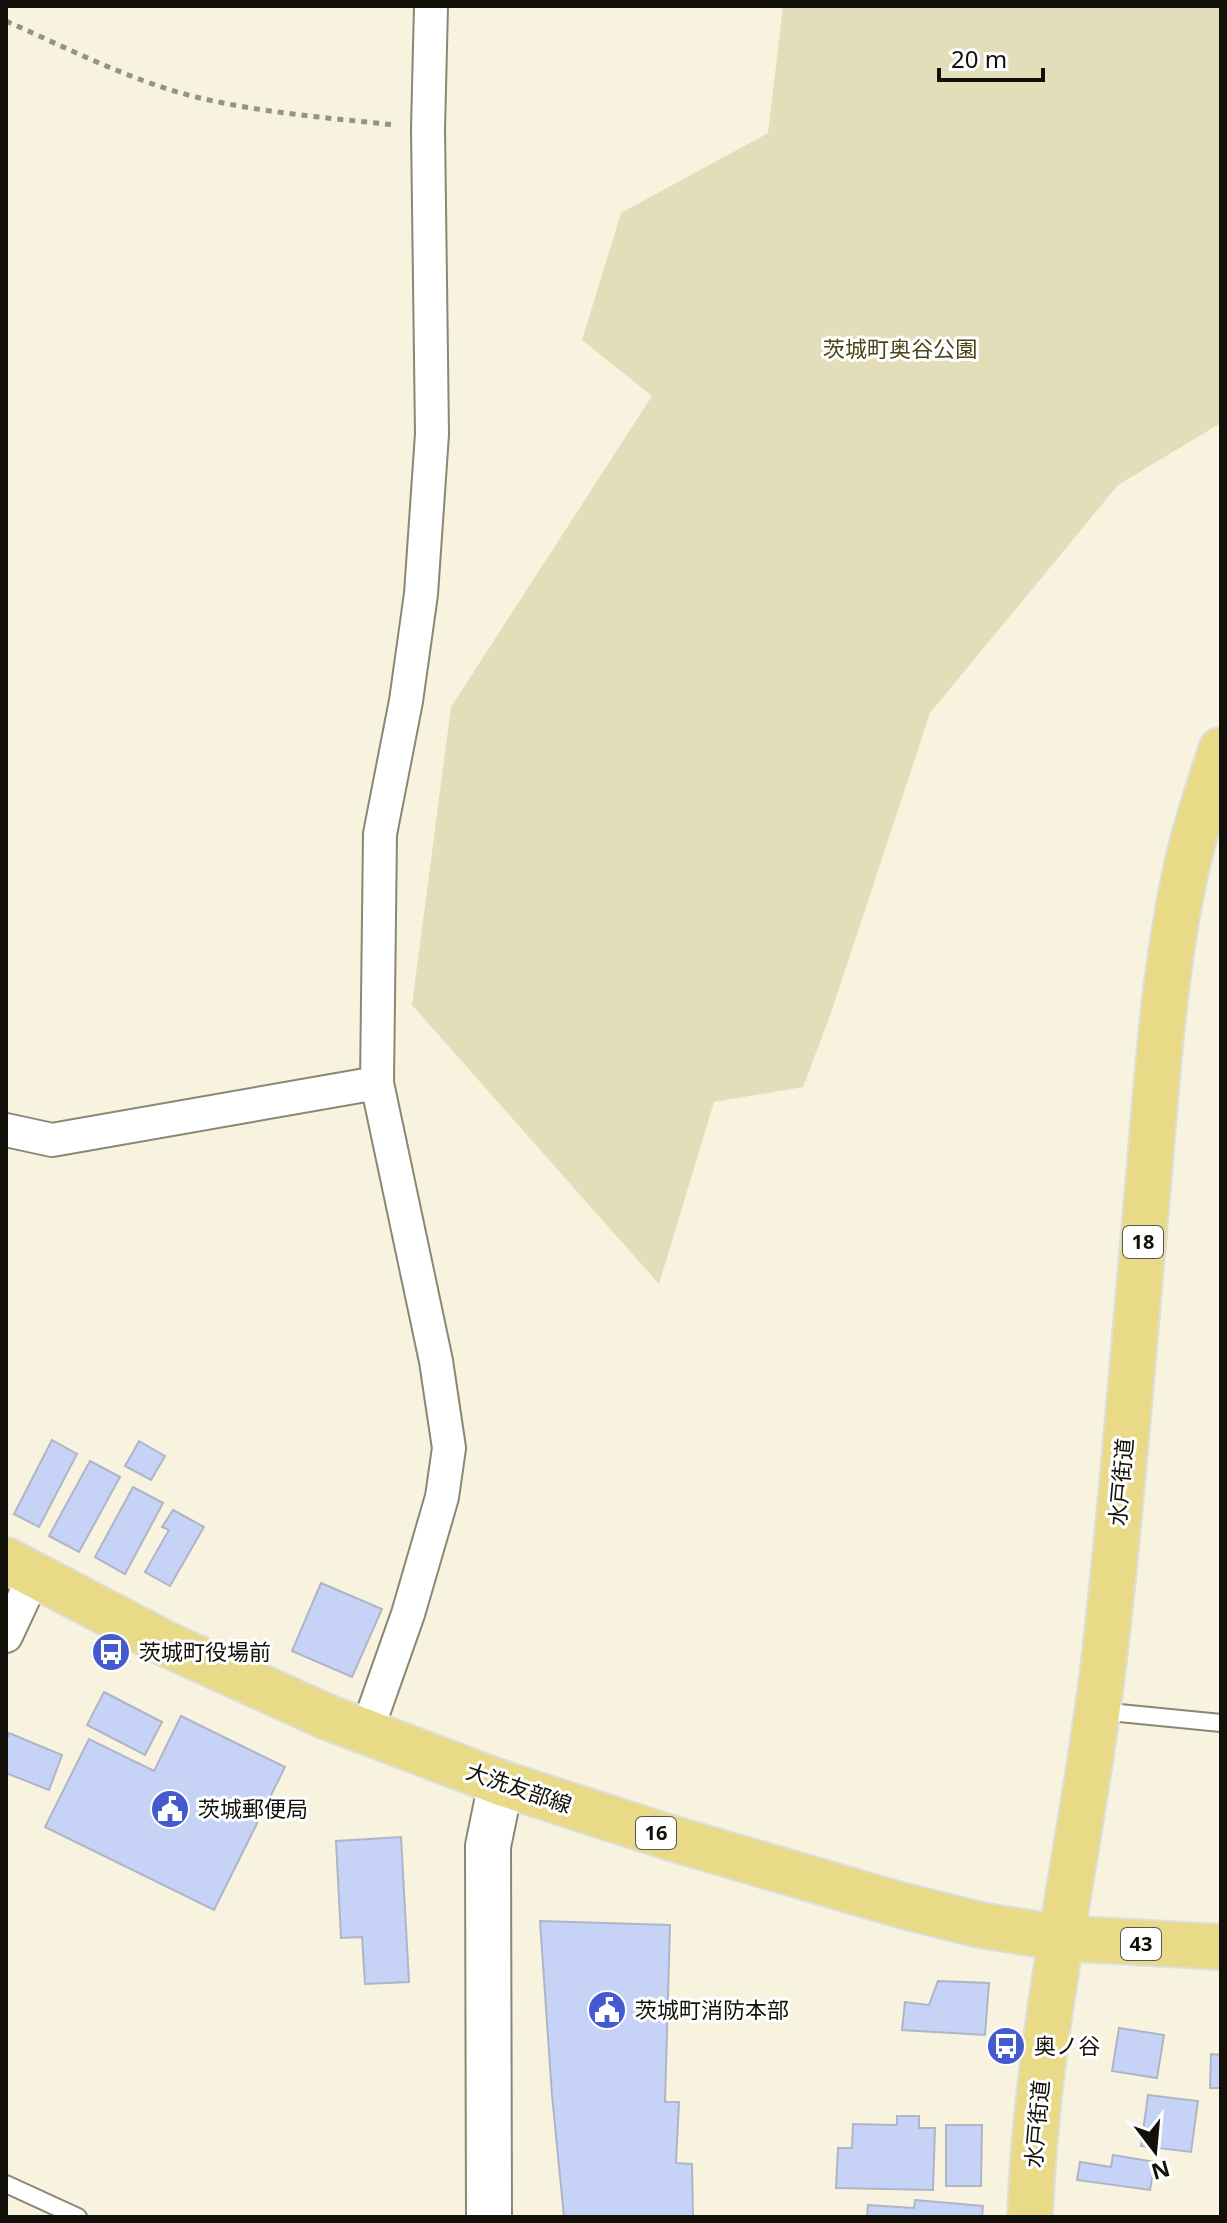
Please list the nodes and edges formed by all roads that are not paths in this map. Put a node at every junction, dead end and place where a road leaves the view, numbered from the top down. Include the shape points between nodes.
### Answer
1 (431, 6) edge
2 (1221, 750) edge
3 (377, 1083) junction
4 (6, 1130) edge
5 (20, 1568) edge
6 (6, 1636) edge
7 (1098, 1711) junction
8 (1221, 1723) edge
9 (366, 1733) junction
10 (501, 1783) junction
11 (1061, 1938) junction
12 (1221, 1947) edge
13 (6, 2184) edge
14 (78, 2217) edge
15 (489, 2217) edge
16 (1030, 2217) edge

1 - 3 street via 431,450 419,609 380,834
2 - 7 main road, 水戸街道 / 18 via 1184,877 1171,954
3 - 4 street via 52,1140
3 - 9 street via 436,1361 449,1448 442,1497 408,1614
5 - 6 street
5 - 9 main road, 大洗友部線 / 16 via 166,1644
7 - 8 lane
7 - 11 main road, 水戸街道 / 18
9 - 10 main road, 大洗友部線 / 16
10 - 11 main road, 大洗友部線 / 16 via 900,1905
10 - 15 street via 488,1846
11 - 12 main road, 43
11 - 16 main road, 水戸街道 via 1038,2102
13 - 14 lane

